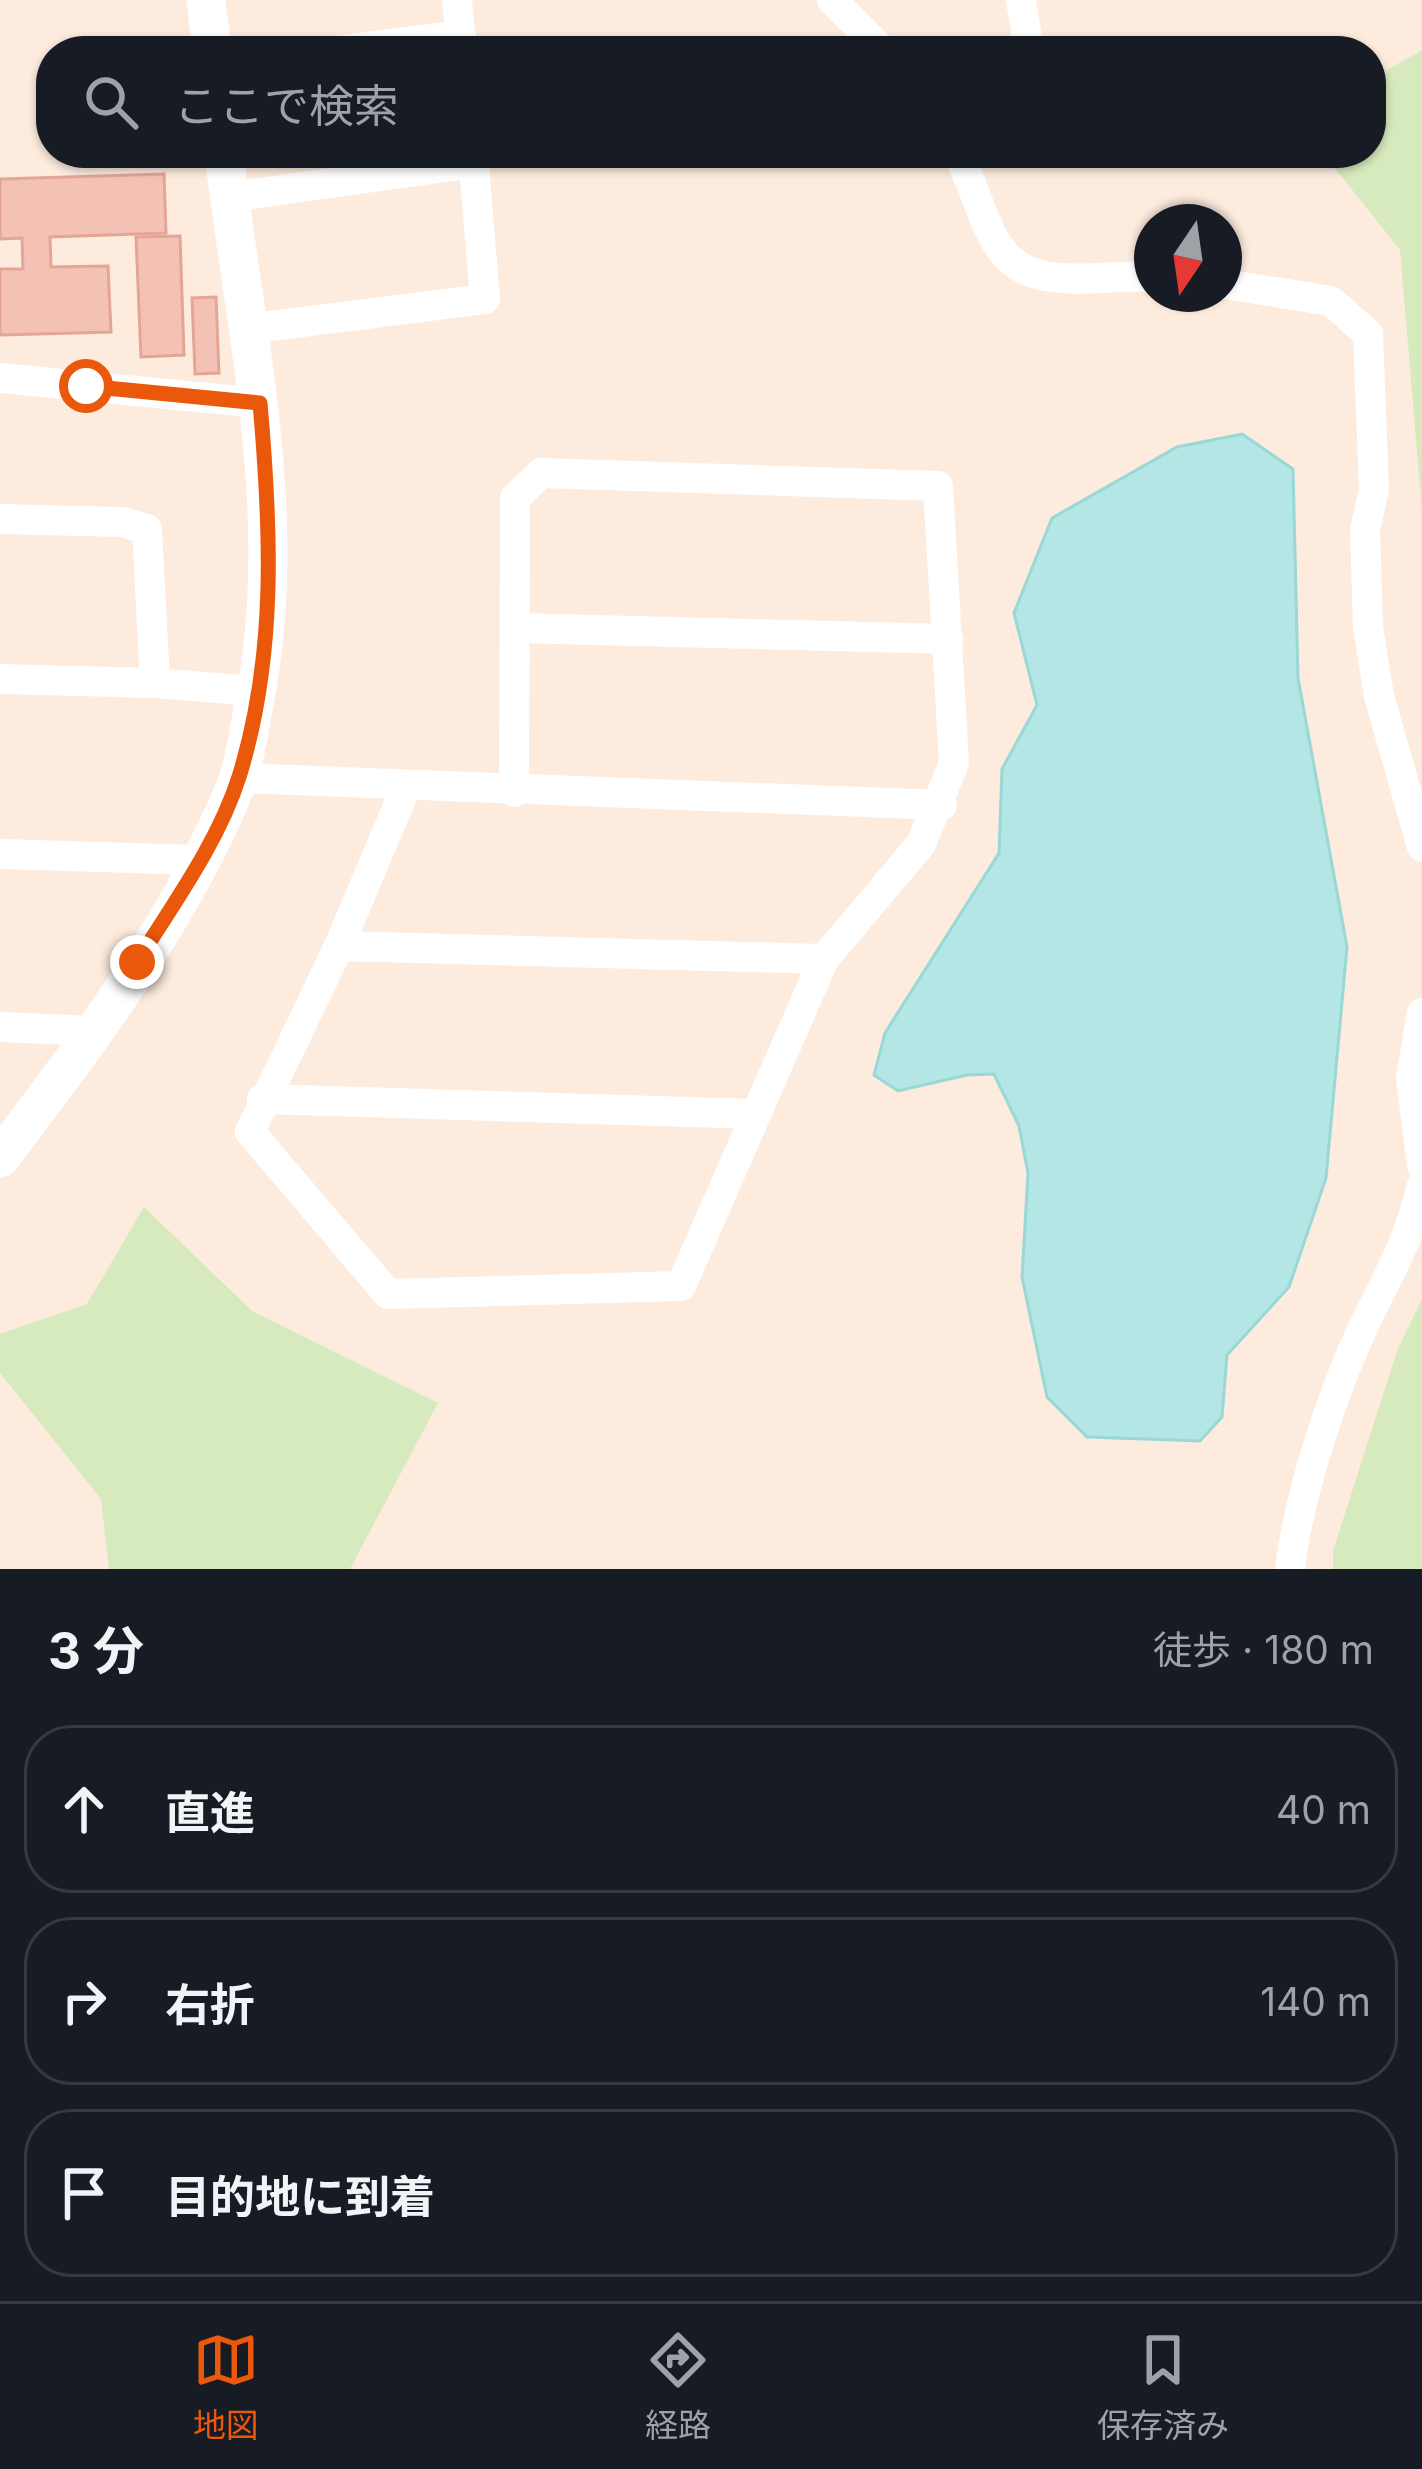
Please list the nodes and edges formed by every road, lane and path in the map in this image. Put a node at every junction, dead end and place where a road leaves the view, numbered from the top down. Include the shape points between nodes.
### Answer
1 (206, 0) edge
2 (457, 0) edge
3 (832, 0) edge
4 (1021, 0) edge
5 (210, 36) edge
6 (460, 36) edge
7 (868, 36) edge
8 (1027, 36) edge
9 (226, 168) edge
10 (411, 168) edge
11 (474, 168) edge
12 (964, 168) edge
13 (230, 197) junction
14 (1134, 278) edge
15 (1242, 287) edge
16 (247, 329) junction
17 (0, 378) edge
18 (260, 403) junction
19 (0, 519) edge
20 (516, 628) junction
21 (948, 639) junction
22 (0, 679) edge
23 (155, 682) junction
24 (256, 691) junction
25 (238, 778) junction
26 (406, 787) junction
27 (514, 792) junction
28 (941, 805) junction
29 (1422, 848) edge
30 (0, 854) edge
31 (200, 860) junction
32 (339, 946) junction
33 (824, 959) junction
34 (1422, 1012) edge
35 (0, 1027) edge
36 (96, 1031) junction
37 (262, 1099) junction
38 (755, 1114) junction
39 (0, 1158) edge
40 (1422, 1165) edge
41 (1422, 1185) edge
42 (1290, 1569) edge

1 - 5 street
2 - 6 street
3 - 7 street
4 - 8 street
9 - 13 street
10 - 13 street
11 - 16 street via 485,299
12 - 14 street via 999,248 1016,264 1050,277
13 - 16 street
15 - 29 street via 1331,301 1368,334 1368,627
16 - 18 street
17 - 18 street
18 - 24 street via 272,527
19 - 23 street via 147,529
20 - 21 street
20 - 21 street via 515,499 541,473 938,486
20 - 27 street
21 - 28 street via 954,763
22 - 23 street
23 - 24 street
24 - 25 street
25 - 26 street
25 - 31 street
26 - 27 street
26 - 32 street
27 - 28 street
28 - 33 street via 922,844
30 - 31 street
31 - 36 street
32 - 33 street
32 - 37 street
33 - 38 street
34 - 40 street via 1411,1078
35 - 36 street
36 - 39 street
37 - 38 street
37 - 38 street via 250,1132 388,1294 681,1286
41 - 42 street via 1409,1241 1346,1371

